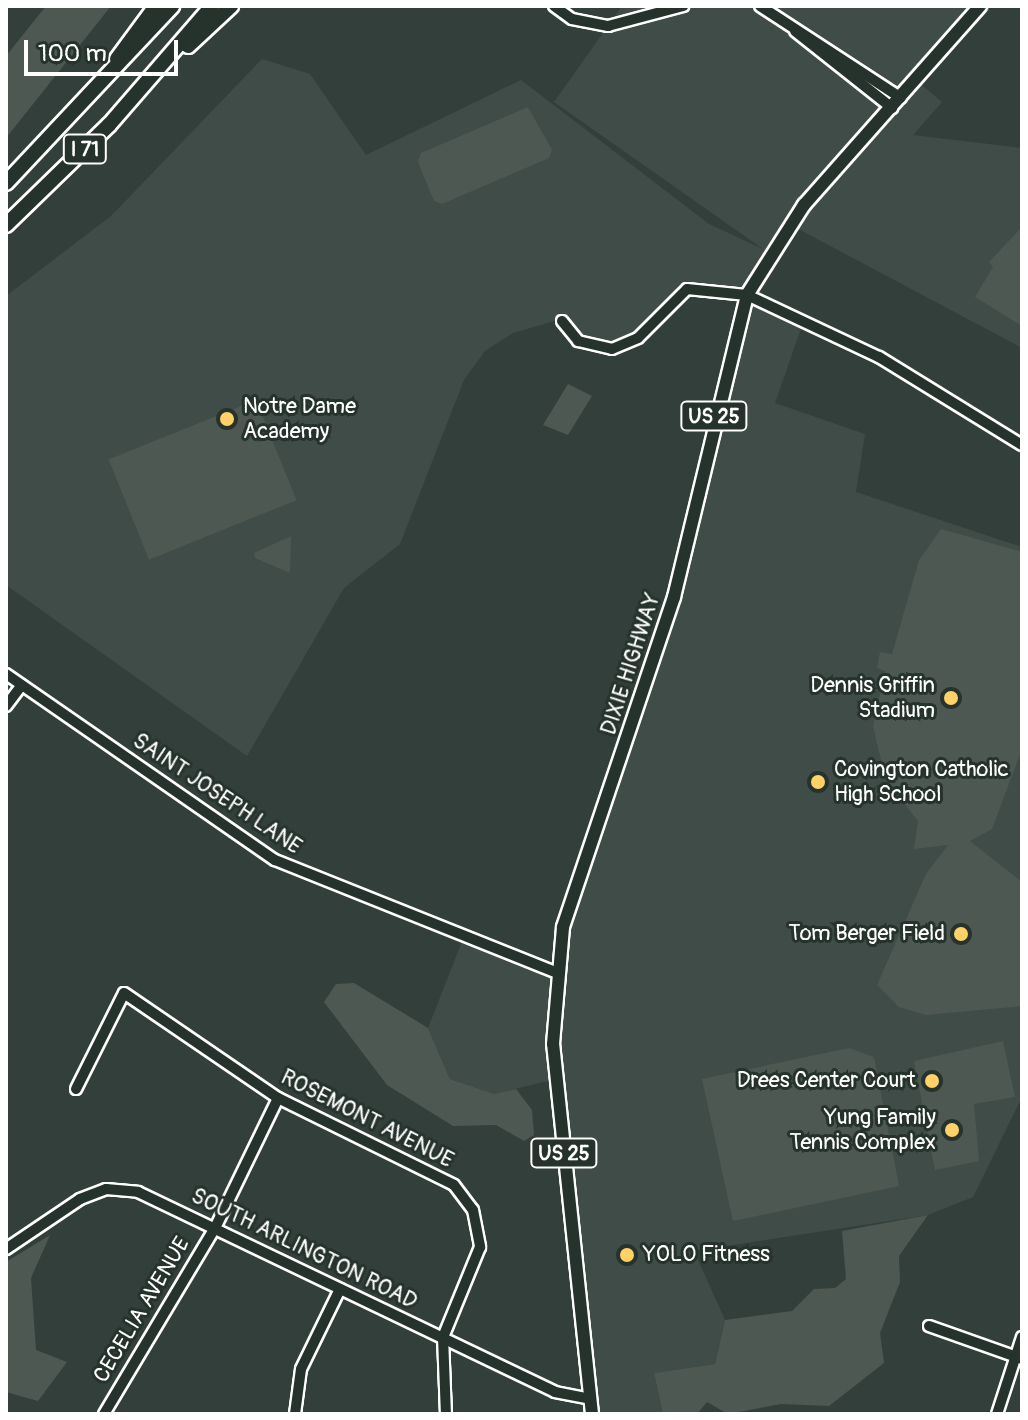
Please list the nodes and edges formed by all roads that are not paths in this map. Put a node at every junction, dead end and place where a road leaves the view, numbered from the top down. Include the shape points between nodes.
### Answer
1 (156, 6) edge
2 (172, 6) edge
3 (212, 6) edge
4 (231, 6) edge
5 (554, 6) edge
6 (683, 6) edge
7 (760, 6) edge
8 (980, 6) edge
9 (160, 69) junction
10 (896, 103) junction
11 (79, 111) junction
12 (6, 183) edge
13 (6, 225) edge
14 (747, 295) junction
15 (562, 321) dead end
16 (1022, 445) edge
17 (6, 674) edge
18 (22, 685) junction
19 (6, 706) edge
20 (555, 972) junction
21 (76, 1089) dead end
22 (278, 1098) junction
23 (215, 1228) junction
24 (6, 1249) edge
25 (340, 1289) junction
26 (929, 1326) dead end
27 (443, 1337) junction
28 (1022, 1337) edge
29 (1019, 1358) edge
30 (590, 1399) junction
31 (104, 1414) edge
32 (295, 1414) edge
33 (446, 1414) edge
34 (592, 1414) edge
35 (997, 1414) edge

1 - 11 highway
2 - 11 highway, I 71
3 - 9 highway, I 71
4 - 9 highway
5 - 6 street via 572,19 608,26
7 - 10 street
8 - 10 main road, DIXIE HIGHWAY / US 25
9 - 13 highway, I 71
10 - 14 main road, DIXIE HIGHWAY / US 25 via 795,215
11 - 12 highway, I 71
14 - 15 street via 687,289 638,338 612,349 587,346
14 - 16 street via 879,357
14 - 20 main road, DIXIE HIGHWAY / US 25 via 674,597
17 - 18 street, SAINT JOSEPH LANE
18 - 19 street
18 - 20 street, SAINT JOSEPH LANE via 275,860
20 - 30 main road, DIXIE HIGHWAY / US 25 via 553,1044
21 - 22 street, ROSEMONT AVENUE via 124,993
22 - 23 street, CECELIA AVENUE
22 - 27 street, ROSEMONT AVENUE via 448,1181 466,1199 480,1247
23 - 24 street, SOUTH ARLINGTON ROAD via 138,1192 106,1189
23 - 25 street, SOUTH ARLINGTON ROAD
23 - 31 street, CECELIA AVENUE
25 - 27 street, SOUTH ARLINGTON ROAD
25 - 32 street via 301,1369
26 - 29 street
27 - 30 street, SOUTH ARLINGTON ROAD via 555,1392
27 - 33 street
28 - 29 street
29 - 35 street
30 - 34 main road, DIXIE HIGHWAY / US 25

